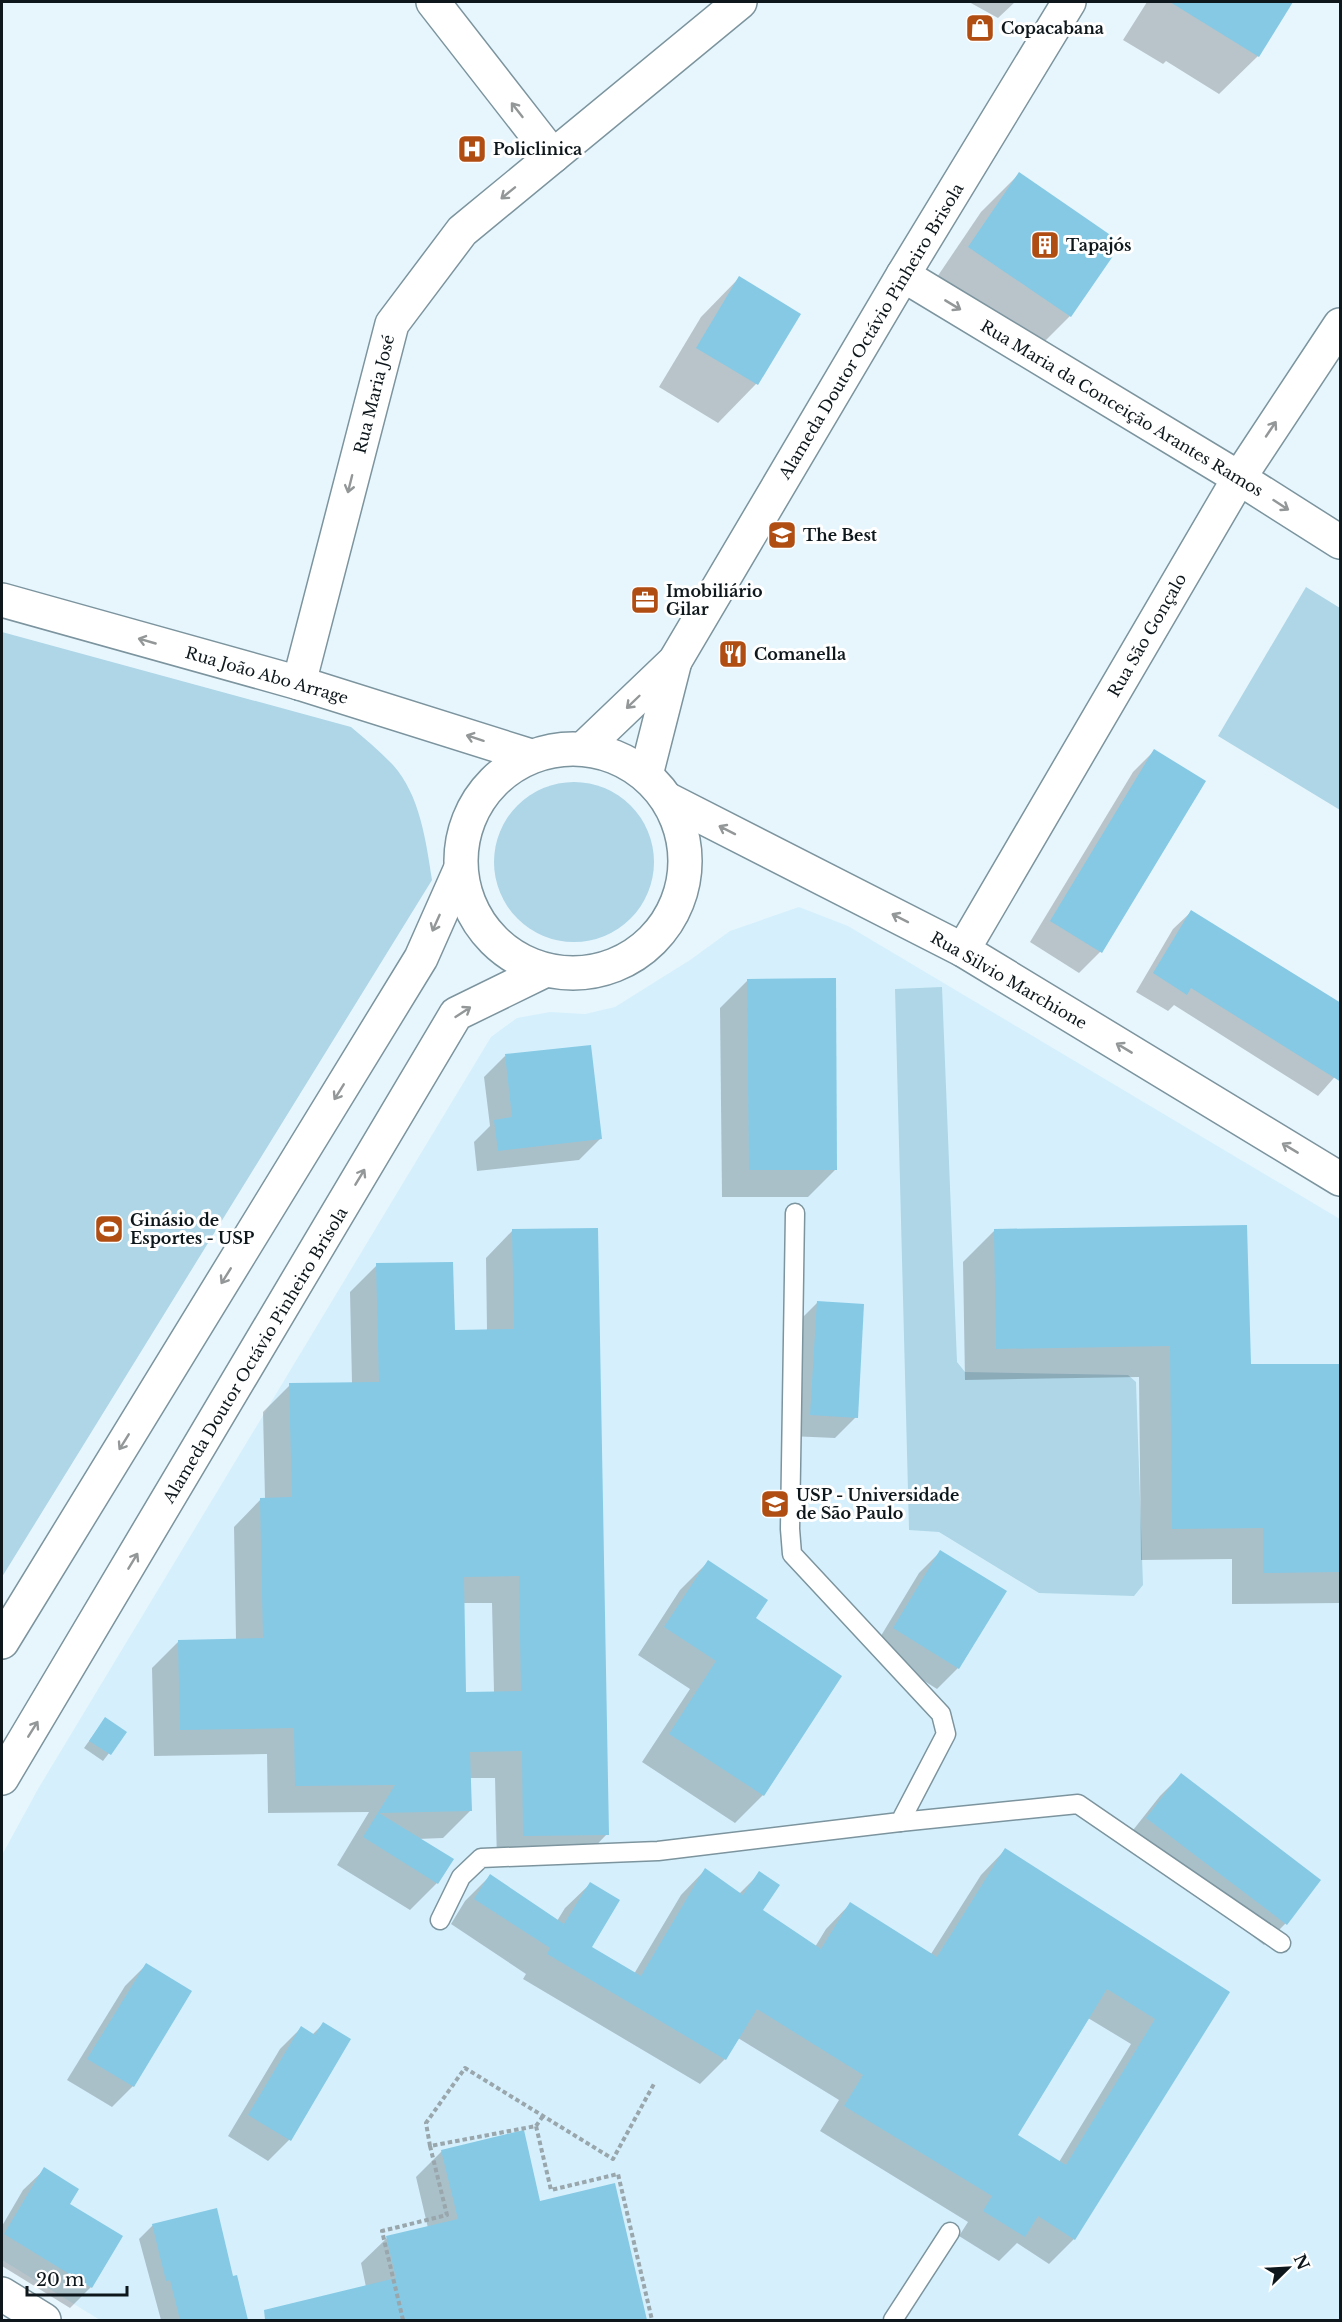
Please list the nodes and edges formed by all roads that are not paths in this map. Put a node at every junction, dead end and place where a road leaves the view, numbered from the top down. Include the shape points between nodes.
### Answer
1 (433, 2) edge
2 (740, 2) edge
3 (1069, 2) edge
4 (553, 156) junction
5 (903, 275) junction
6 (1341, 325) edge
7 (1239, 478) junction
8 (1341, 542) edge
9 (2, 600) edge
10 (675, 661) junction
11 (299, 683) junction
12 (584, 748) junction
13 (531, 756) junction
14 (657, 787) junction
15 (460, 870) junction
16 (963, 950) junction
17 (544, 971) junction
18 (1339, 1173) edge
19 (795, 1213) dead end
20 (2, 1642) edge
21 (2, 1778) edge
22 (900, 1822) junction
23 (440, 1920) dead end
24 (1281, 1943) dead end
25 (950, 2232) dead end
26 (2, 2294) edge
27 (44, 2320) edge
28 (893, 2320) edge

4 -> 1 street
2 - 4 street, Rua Maria José
3 - 5 street, Alameda Doutor Octávio Pinheiro Brisola
4 -> 11 street, Rua Maria José via 462,231 392,324
5 -> 7 street, Rua Maria da Conceição Arantes Ramos
5 - 10 street, Alameda Doutor Octávio Pinheiro Brisola
7 -> 6 street, Rua São Gonçalo
7 -> 8 street, Rua Maria da Conceição Arantes Ramos
7 - 16 street, Rua São Gonçalo
11 -> 9 street, Rua João Abo Arrage
10 -> 12 street, Alameda Doutor Octávio Pinheiro Brisola
10 - 14 street, Alameda Doutor Octávio Pinheiro Brisola
13 -> 11 street, Rua João Abo Arrage
12 - 13 street via 557,749
12 - 14 street via 618,757
13 - 15 street via 500,774 477,801 463,834
16 -> 14 street, Rua Silvio Marchione
14 - 17 street via 683,835 686,874 675,911 652,942 621,964 583,974
15 - 17 street via 469,904 487,934 513,957
15 -> 20 street via 421,958
18 -> 16 street, Rua Silvio Marchione
21 -> 17 street, Alameda Doutor Octávio Pinheiro Brisola via 456,1014
19 - 22 lane via 792,1554 940,1714 946,1734
22 - 23 lane via 658,1851 481,1858 461,1876
22 - 24 lane via 1078,1804
25 - 28 lane
26 - 27 street

